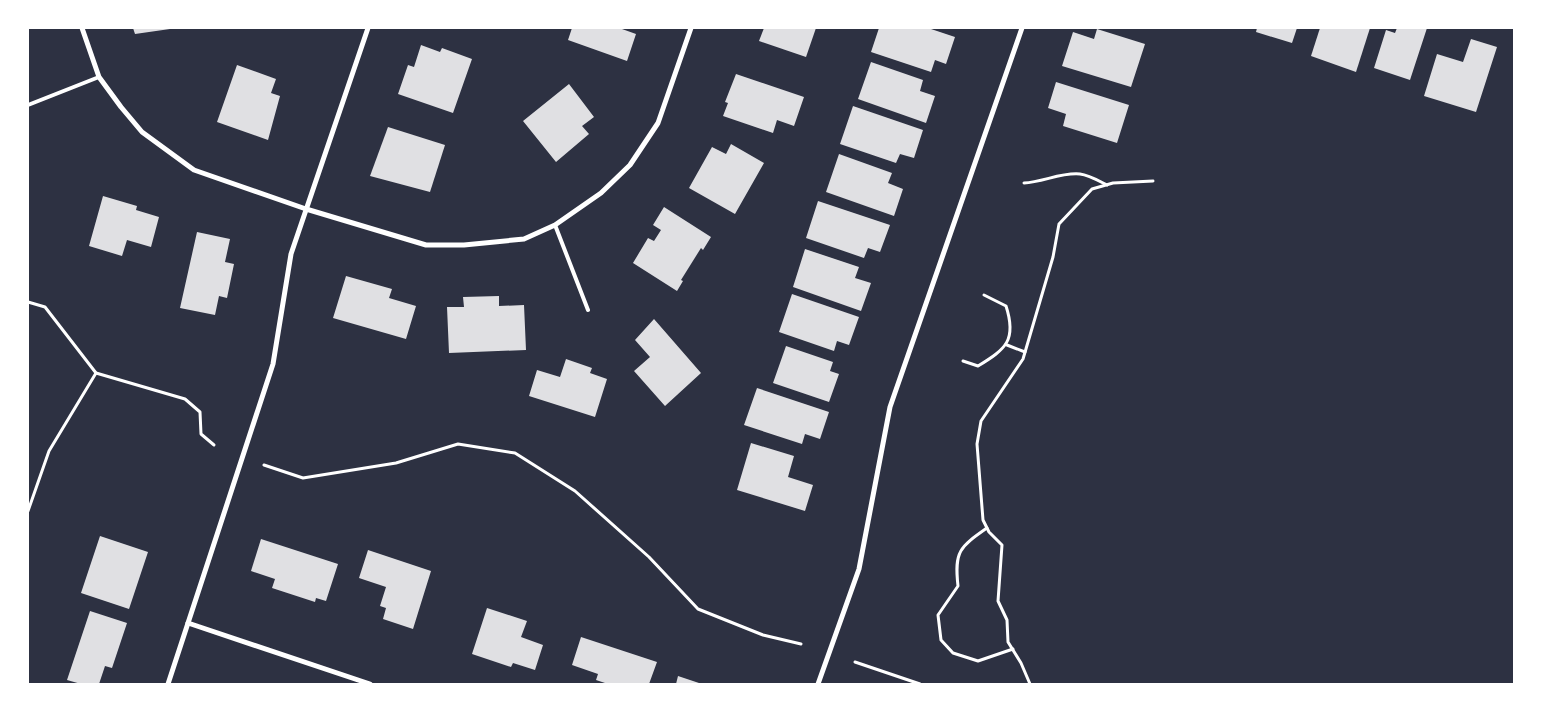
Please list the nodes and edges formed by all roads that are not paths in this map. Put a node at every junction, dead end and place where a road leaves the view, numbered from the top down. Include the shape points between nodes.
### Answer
1 (82, 28) edge
2 (368, 28) edge
3 (690, 28) edge
4 (1022, 28) edge
5 (99, 77) junction
6 (28, 105) edge
7 (306, 209) junction
8 (555, 225) junction
9 (588, 310) dead end
10 (188, 623) junction
11 (168, 684) edge
12 (370, 684) edge
13 (818, 684) edge

1 - 5 street
2 - 7 street
3 - 8 street via 658,123 630,165 602,193
4 - 13 street via 890,407 859,569
5 - 6 lane
5 - 7 street via 142,132 194,170
7 - 8 street via 426,244 524,239
7 - 10 street via 291,254 272,364
8 - 9 lane
10 - 11 street
10 - 12 street

